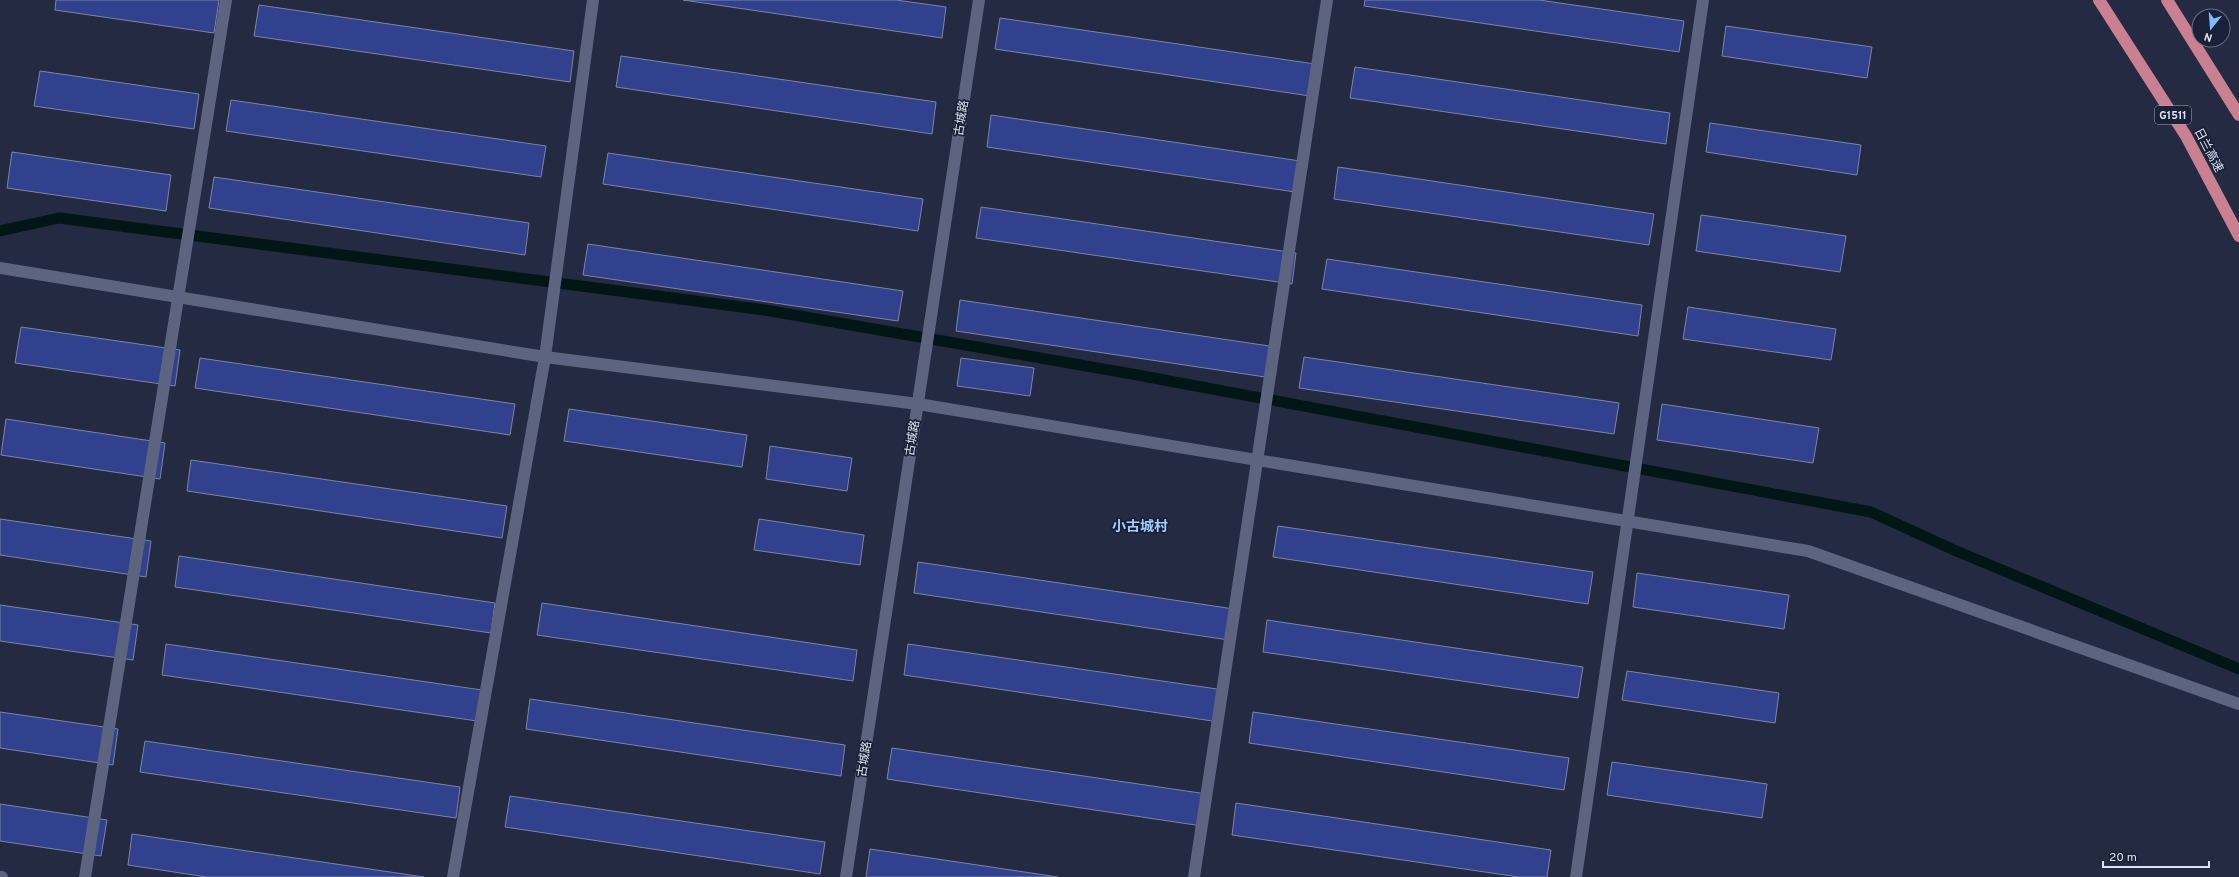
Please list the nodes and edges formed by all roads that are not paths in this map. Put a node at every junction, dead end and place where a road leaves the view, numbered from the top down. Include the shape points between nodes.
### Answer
1 (226, 0) edge
2 (593, 0) edge
3 (979, 0) edge
4 (1327, 0) edge
5 (1703, 0) edge
6 (2099, 0) edge
7 (2167, 0) edge
8 (2239, 115) edge
9 (2239, 236) edge
10 (0, 268) edge
11 (178, 298) junction
12 (545, 357) junction
13 (918, 404) junction
14 (1257, 460) junction
15 (1628, 521) junction
16 (2239, 704) edge
17 (85, 877) edge
18 (453, 877) edge
19 (846, 877) edge
20 (1194, 877) edge
21 (1576, 877) edge

1 - 11 street
2 - 12 street
3 - 13 street, 古城路
4 - 14 street
5 - 15 street
6 - 9 highway, 日兰高速 / G1511 via 2186,136
7 - 8 highway
10 - 11 street
11 - 12 street
11 - 17 street
12 - 13 street
12 - 18 street
13 - 14 street
13 - 19 street, 古城路
14 - 15 street
14 - 20 street
15 - 16 street via 1808,551
15 - 21 street

